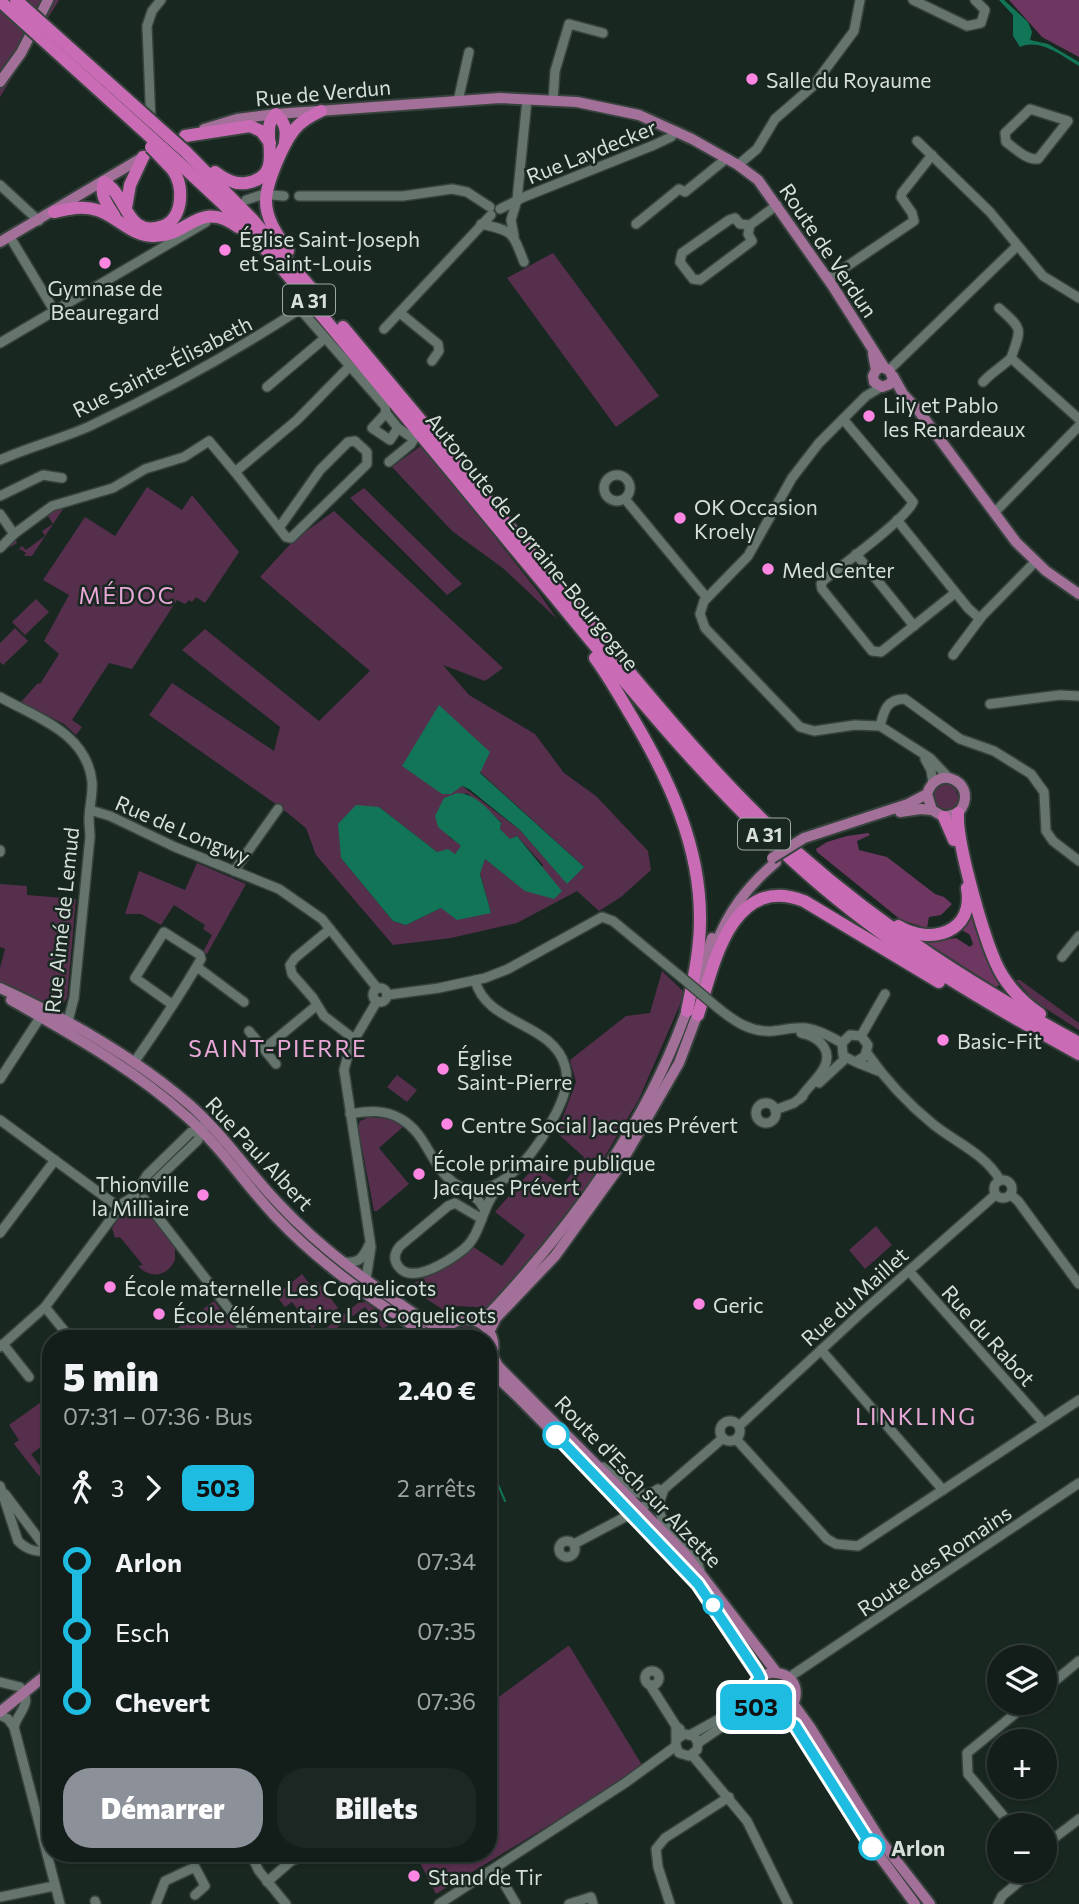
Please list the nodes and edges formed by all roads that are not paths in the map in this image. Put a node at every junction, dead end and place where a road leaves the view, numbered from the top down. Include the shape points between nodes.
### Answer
1 (16, 0) edge
2 (48, 0) edge
3 (161, 0) edge
4 (860, 0) edge
5 (913, 0) edge
6 (975, 0) edge
7 (0, 1) edge
8 (603, 33) dead end
9 (469, 52) dead end
10 (0, 82) edge
11 (458, 100) junction
12 (527, 100) junction
13 (553, 101) junction
14 (321, 111) junction
15 (276, 114) junction
16 (1068, 121) junction
17 (1079, 124) edge
18 (676, 131) junction
19 (185, 136) junction
20 (917, 141) dead end
21 (270, 143) junction
22 (284, 148) junction
23 (153, 150) junction
24 (932, 155) junction
25 (727, 158) junction
26 (178, 161) junction
27 (738, 165) junction
28 (104, 181) junction
29 (0, 186) edge
30 (261, 195) dead end
31 (271, 195) dead end
32 (299, 196) dead end
33 (284, 197) dead end
34 (246, 200) dead end
35 (517, 200) junction
36 (778, 205) junction
37 (494, 210) junction
38 (54, 212) junction
39 (122, 216) junction
40 (39, 220) junction
41 (206, 222) dead end
42 (481, 224) junction
43 (636, 224) dead end
44 (750, 225) junction
45 (250, 231) junction
46 (514, 236) junction
47 (5, 239) edge
48 (1017, 246) junction
49 (524, 262) dead end
50 (828, 279) junction
51 (1079, 298) edge
52 (321, 300) junction
53 (999, 308) dead end
54 (55, 312) junction
55 (400, 313) junction
56 (384, 329) dead end
57 (325, 338) junction
58 (0, 343) edge
59 (1011, 358) junction
60 (432, 361) dead end
61 (349, 367) junction
62 (883, 376) junction
63 (983, 382) dead end
64 (267, 387) dead end
65 (386, 413) junction
66 (844, 419) junction
67 (1079, 419) edge
68 (398, 428) junction
69 (1078, 430) edge
70 (0, 460) edge
71 (389, 462) dead end
72 (235, 472) junction
73 (62, 478) dead end
74 (0, 496) edge
75 (625, 499) dead end
76 (994, 513) junction
77 (0, 514) edge
78 (897, 520) junction
79 (279, 528) junction
80 (14, 534) junction
81 (0, 548) edge
82 (856, 554) junction
83 (1035, 562) junction
84 (956, 593) junction
85 (1079, 594) edge
86 (707, 598) junction
87 (559, 603) junction
88 (980, 619) junction
89 (914, 626) junction
90 (953, 655) dead end
91 (1079, 696) edge
92 (0, 697) edge
93 (990, 704) dead end
94 (880, 726) junction
95 (923, 754) junction
96 (949, 778) junction
97 (933, 783) junction
98 (927, 794) junction
99 (278, 809) dead end
100 (90, 810) junction
101 (932, 810) junction
102 (958, 813) junction
103 (944, 817) junction
104 (806, 840) junction
105 (1079, 861) edge
106 (234, 871) junction
107 (864, 908) junction
108 (330, 929) junction
109 (1079, 936) edge
110 (1062, 957) dead end
111 (197, 967) junction
112 (475, 980) junction
113 (0, 988) edge
114 (377, 988) junction
115 (0, 994) edge
116 (885, 994) dead end
117 (387, 995) junction
118 (244, 1002) dead end
119 (377, 1002) junction
120 (173, 1005) junction
121 (316, 1006) junction
122 (43, 1013) junction
123 (692, 1013) junction
124 (1012, 1017) junction
125 (67, 1021) junction
126 (781, 1030) junction
127 (249, 1031) dead end
128 (69, 1033) junction
129 (861, 1036) junction
130 (354, 1039) junction
131 (1079, 1041) edge
132 (842, 1043) junction
133 (264, 1049) junction
134 (867, 1052) junction
135 (1079, 1054) edge
136 (846, 1058) junction
137 (858, 1060) junction
138 (135, 1061) junction
139 (276, 1065) dead end
140 (879, 1072) junction
141 (0, 1079) edge
142 (800, 1099) junction
143 (775, 1110) dead end
144 (350, 1114) junction
145 (203, 1117) junction
146 (0, 1120) edge
147 (216, 1129) junction
148 (201, 1130) junction
149 (55, 1160) junction
150 (1000, 1180) junction
151 (501, 1183) junction
152 (464, 1188) junction
153 (995, 1195) junction
154 (1011, 1195) junction
155 (139, 1198) junction
156 (120, 1208) junction
157 (483, 1214) junction
158 (0, 1233) edge
159 (370, 1243) junction
160 (343, 1262) junction
161 (909, 1271) junction
162 (366, 1279) junction
163 (1079, 1284) edge
164 (45, 1307) junction
165 (477, 1321) junction
166 (451, 1324) junction
167 (64, 1330) edge
168 (243, 1330) edge
169 (421, 1330) edge
170 (447, 1330) edge
171 (487, 1330) edge
172 (490, 1330) edge
173 (2, 1345) edge
174 (821, 1350) junction
175 (497, 1365) edge
176 (29, 1377) dead end
177 (497, 1379) edge
178 (1079, 1400) edge
179 (1044, 1422) junction
180 (738, 1426) junction
181 (723, 1438) junction
182 (736, 1440) junction
183 (594, 1460) junction
184 (681, 1475) junction
185 (1079, 1483) edge
186 (0, 1487) edge
187 (666, 1488) junction
188 (943, 1490) junction
189 (637, 1511) junction
190 (42, 1541) edge
191 (574, 1545) dead end
192 (42, 1550) edge
193 (700, 1570) junction
194 (1079, 1661) edge
195 (42, 1671) edge
196 (42, 1677) edge
197 (760, 1678) junction
198 (787, 1679) junction
199 (1057, 1679) edge
200 (1, 1684) edge
201 (650, 1685) dead end
202 (753, 1689) junction
203 (22, 1690) junction
204 (794, 1705) junction
205 (6, 1712) edge
206 (761, 1713) junction
207 (1014, 1715) edge
208 (776, 1717) junction
209 (676, 1726) junction
210 (689, 1734) junction
211 (677, 1743) junction
212 (698, 1743) junction
213 (687, 1755) junction
214 (625, 1783) junction
215 (729, 1797) junction
216 (1000, 1813) edge
217 (1079, 1819) edge
218 (42, 1833) edge
219 (1057, 1836) edge
220 (50, 1862) edge
221 (252, 1862) edge
222 (290, 1862) edge
223 (495, 1868) junction
224 (267, 1882) junction
225 (1018, 1883) edge
226 (54, 1886) junction
227 (195, 1895) dead end
228 (0, 1897) edge
229 (60, 1904) edge
230 (156, 1904) edge
231 (286, 1904) edge
232 (439, 1904) edge
233 (516, 1904) edge
234 (569, 1904) edge
235 (593, 1904) edge
236 (670, 1904) edge
237 (788, 1904) edge
238 (915, 1904) edge
239 (930, 1904) edge
240 (998, 1904) edge

1 - 26 highway, Autoroute de Lorraine-Bourgogne / A 31, bridge
2 - 10 main road
3 - 23 street via 147,26
4 - 27 street via 854,30 813,86 775,119 757,149
5 - 6 street via 967,26 981,23 985,10
7 - 26 highway, bridge via 131,119 134,130
8 - 13 street via 569,24 555,71
9 - 11 street
11 - 12 main road, Rue de Verdun
11 - 14 main road, Rue de Verdun
12 - 13 main road, Rue de Verdun
12 - 35 street
13 - 18 main road, Rue de Verdun via 620,109
14 - 15 main road, Rue de Verdun
14 - 22 highway via 294,130
15 - 19 main road, Rue de Verdun via 237,119
15 - 21 highway via 270,122
15 - 22 highway via 284,123
16 - 16 street via 1030,108 1004,138 1035,160
16 - 17 street
18 - 25 main road, Route de Verdun
18 - 35 street, Rue Laydecker via 654,145
19 - 21 highway via 250,126
19 - 23 main road, Rue de Verdun
20 - 24 street
21 - 26 highway via 266,170 248,183 231,182
22 - 52 highway via 267,189 269,218
23 - 28 main road, Rue de Verdun
23 - 39 highway via 130,185
24 - 48 street
24 - 50 street via 902,193 914,222
25 - 27 main road, Route de Verdun
25 - 43 street via 685,192 678,189
26 - 39 highway via 180,203 168,225 145,228
26 - 45 highway, Autoroute de Lorraine-Bourgogne / A 31
26 - 52 highway, Autoroute de Lorraine-Bourgogne / A 31 via 252,219
27 - 36 main road, Route de Verdun via 758,180
28 - 38 main road, Rue de Verdun
28 - 39 highway via 104,199
29 - 40 street
30 - 34 street
31 - 33 street
32 - 37 street via 403,196 452,189 467,192
35 - 37 street, Rue Laydecker
35 - 46 street, Rue Laydecker via 511,220
36 - 44 street
36 - 50 main road, Route de Verdun
37 - 42 street, Rue Laydecker
38 - 39 highway via 84,207
38 - 40 main road, Rue de Verdun
39 - 45 highway via 140,234 162,236 197,218 220,216
40 - 47 main road, Rue de Verdun
41 - 54 street
42 - 46 street via 505,229
42 - 55 street, Rue Laydecker
44 - 44 street via 729,220 682,253 680,262 699,280 752,241
45 - 87 highway, Autoroute de Lorraine-Bourgogne / A 31
46 - 49 street, Rue Laydecker
47 - 54 street
48 - 51 street via 1043,276
48 - 62 street
50 - 62 main road, Route de Verdun
52 - 107 highway, Autoroute de Lorraine-Bourgogne / A 31 via 686,740 792,848
53 - 59 street via 1020,332
54 - 58 street
55 - 56 street, Rue Laydecker
55 - 60 street via 438,344
57 - 61 street
57 - 64 street
57 - 70 street, Rue Sainte-Élisabeth via 300,309 247,344 88,427
59 - 63 street
59 - 67 street
61 - 65 street via 385,406
61 - 72 street via 297,421
62 - 66 street
62 - 76 main road via 918,410
65 - 68 street
65 - 68 street via 372,428 390,440
66 - 78 street via 913,502
66 - 86 street via 792,478 748,555
68 - 71 street via 414,439
69 - 76 street
72 - 79 street
72 - 80 street via 208,441 184,457 145,470 113,488 51,506
73 - 74 street via 43,475
75 - 86 street
76 - 83 main road
77 - 80 street
78 - 82 street
78 - 84 street
79 - 79 street via 291,538 367,464 367,452 361,445 348,442 320,470
80 - 81 street
82 - 89 street
82 - 89 street via 821,584 822,589 872,651 881,652
83 - 85 main road
83 - 88 street
84 - 88 street
84 - 89 street
86 - 94 street via 700,608 705,628 800,727 814,731
87 - 123 highway via 561,614 604,671 645,738 683,818 700,921
87 - 124 highway, Autoroute de Lorraine-Bourgogne / A 31 via 669,735 784,854 905,950
88 - 90 street
91 - 93 street
92 - 100 street, Rue de Longwy via 75,742 92,781
94 - 95 street
94 - 105 street via 889,703 905,698 960,739 994,751 1031,774 1044,792 1046,831
95 - 96 street
95 - 97 street
96 - 97 main road
96 - 102 main road via 960,784 966,795
97 - 98 main road
98 - 101 main road
98 - 104 main road
99 - 106 street
100 - 106 street, Rue de Longwy
100 - 125 street, Rue Aimé de Lemud via 79,955
101 - 103 main road
101 - 104 main road via 901,812
102 - 103 main road
102 - 131 highway via 959,835 984,930 1002,975 1027,1004
103 - 107 highway via 968,891 965,918 946,933 921,935
104 - 123 main road via 774,860 727,917
106 - 108 street, Rue de Longwy via 279,889
107 - 131 highway, Autoroute de Lorraine-Bourgogne / A 31 via 945,966
108 - 114 street, Rue de Longwy
108 - 121 street via 290,965
109 - 110 street
111 - 118 street
111 - 120 street
111 - 120 street via 200,955 162,933 135,978
112 - 117 street
112 - 126 street, bridge via 508,969 602,917 613,921 734,1021 765,1031
112 - 151 street via 489,1004 551,1045 562,1058 566,1073 562,1098 547,1131
113 - 122 main road, Rue Paul Albert
114 - 117 street
114 - 119 street via 373,994
115 - 122 main road, Rue Paul Albert
116 - 129 street
117 - 119 street
119 - 130 street
120 - 138 street
121 - 130 street
121 - 133 street
122 - 125 main road, Rue Paul Albert
122 - 128 main road, Rue Paul Albert
122 - 141 street
123 - 124 highway via 734,919 755,902 779,896 804,901 998,1015
123 - 165 main road via 599,1180 555,1241 490,1313
123 - 172 main road via 679,1063 617,1170 555,1256
124 - 135 highway, Autoroute de Lorraine-Bourgogne / A 31
125 - 128 street, Rue Aimé de Lemud
125 - 138 main road, Rue Paul Albert
126 - 132 street via 807,1028
126 - 142 street via 811,1035 826,1050 822,1071
127 - 133 street
128 - 148 main road, Rue Paul Albert via 129,1070
129 - 132 street via 850,1035
129 - 134 street
130 - 144 street via 344,1070
132 - 136 street
133 - 139 street
134 - 137 street
134 - 140 street
136 - 137 street
136 - 142 street
137 - 140 street
138 - 145 main road, Rue Paul Albert
140 - 150 street via 931,1122 987,1162
142 - 143 street
144 - 152 street via 378,1111 402,1119 419,1134 447,1178
144 - 159 street
145 - 147 main road, Rue Paul Albert
145 - 148 street
146 - 149 street
147 - 148 street
147 - 160 main road, Rue Paul Albert via 277,1202
148 - 155 street via 195,1143 144,1187 134,1190
148 - 169 main road, Rue Paul Albert via 312,1252
149 - 156 street
149 - 158 street
150 - 153 street via 994,1186
150 - 154 street via 1011,1184
151 - 152 street
151 - 157 street
152 - 157 street via 479,1201
153 - 154 street via 1003,1199
153 - 161 street, Rue du Maillet
154 - 163 street
155 - 156 street
155 - 168 street
156 - 164 street
157 - 157 street via 455,1203 448,1206 400,1246 396,1263 408,1273 424,1272 468,1246
159 - 160 street via 361,1259
159 - 162 street
160 - 162 main road, Rue Paul Albert
161 - 174 street, Rue du Maillet
161 - 179 street, Rue du Rabot
162 - 166 main road, Rue Paul Albert via 425,1321
164 - 167 street
164 - 173 street
165 - 166 main road, Rue Paul Albert via 463,1319
165 - 171 main road
166 - 170 main road
173 - 176 street
174 - 180 street, Rue du Maillet
174 - 188 street
175 - 183 main road, Route d'Esch sur Alzette
177 - 189 main road
178 - 179 street
179 - 188 street
180 - 181 street via 724,1424
180 - 182 street
181 - 182 street
181 - 184 street
182 - 188 street via 836,1544 858,1546
183 - 184 street via 642,1495
183 - 189 main road, Route d'Esch sur Alzette
184 - 187 street
185 - 198 street, Route des Romains
186 - 190 street
186 - 192 street via 18,1541 32,1550
187 - 189 street
187 - 193 street via 659,1501 660,1516 695,1556
189 - 191 street
189 - 193 main road, Route d'Esch sur Alzette
189 - 197 main road via 698,1584
193 - 198 main road, Route d'Esch sur Alzette
194 - 199 street
195 - 203 main road
196 - 203 main road
197 - 198 main road via 771,1673
197 - 202 main road
198 - 204 main road via 796,1697
200 - 203 street
201 - 209 street
202 - 206 main road via 752,1698
202 - 210 street via 735,1710
203 - 205 main road
203 - 205 street via 26,1707
204 - 208 main road
204 - 239 main road via 881,1841
205 - 218 street
206 - 208 main road
206 - 212 street via 752,1710 738,1715
207 - 216 street via 968,1753 968,1774
208 - 238 main road via 795,1725 861,1831
209 - 210 street
209 - 211 street
210 - 211 street
210 - 212 street
211 - 213 street
211 - 214 street
212 - 213 street via 697,1750
213 - 214 street
213 - 215 street
214 - 223 street
215 - 236 street via 665,1838 656,1849
215 - 237 street via 760,1842
217 - 219 street
220 - 226 street
221 - 224 street via 255,1875
222 - 224 street
223 - 232 street
223 - 233 street
224 - 231 street
225 - 240 street
226 - 228 street
226 - 229 street
227 - 230 street via 205,1886 196,1864 162,1877
234 - 235 street via 591,1897

